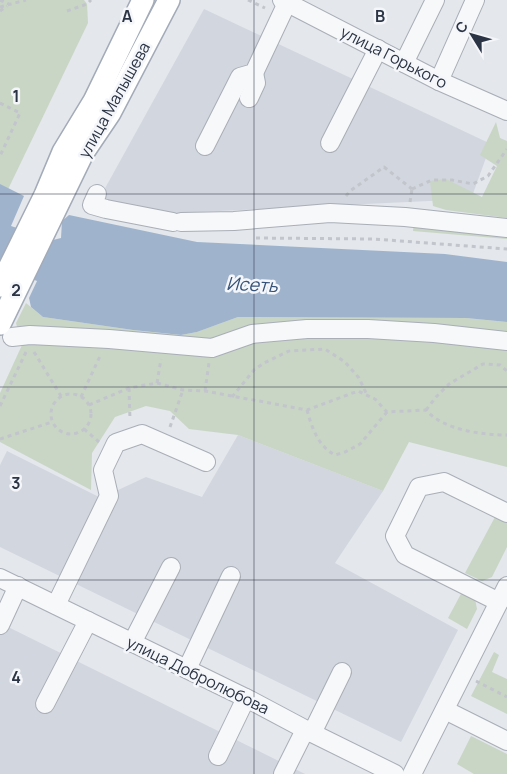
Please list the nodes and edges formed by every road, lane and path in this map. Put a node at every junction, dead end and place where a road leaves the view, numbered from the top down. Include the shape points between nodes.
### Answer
1 (0, 0) edge
2 (26, 0) edge
3 (91, 0) edge
4 (143, 0) edge
5 (169, 0) edge
6 (435, 0) edge
7 (284, 1) edge
8 (470, 2) edge
9 (10, 5) junction
10 (0, 9) edge
11 (67, 11) dead end
12 (378, 49) junction
13 (404, 63) junction
14 (254, 73) junction
15 (439, 81) junction
16 (249, 98) dead end
17 (0, 103) edge
18 (507, 111) edge
19 (330, 143) dead end
20 (205, 146) dead end
21 (507, 149) edge
22 (0, 156) edge
23 (97, 194) dead end
24 (52, 198) junction
25 (330, 213) junction
26 (507, 228) edge
27 (249, 238) dead end
28 (507, 249) edge
29 (0, 286) edge
30 (5, 327) edge
31 (109, 339) junction
32 (507, 341) edge
33 (164, 343) junction
34 (212, 348) junction
35 (507, 371) edge
36 (157, 383) junction
37 (129, 388) junction
38 (183, 390) junction
39 (205, 391) junction
40 (367, 395) junction
41 (62, 396) junction
42 (81, 396) junction
43 (232, 397) junction
44 (89, 405) junction
45 (0, 406) edge
46 (307, 410) junction
47 (426, 410) junction
48 (387, 412) junction
49 (52, 422) junction
50 (507, 434) edge
51 (131, 438) junction
52 (0, 439) edge
53 (164, 445) junction
54 (206, 462) dead end
55 (507, 513) edge
56 (171, 567) dead end
57 (231, 576) dead end
58 (0, 578) edge
59 (18, 586) junction
60 (507, 586) edge
61 (499, 602) junction
62 (56, 605) junction
63 (88, 621) junction
64 (0, 625) edge
65 (132, 643) junction
66 (187, 669) junction
67 (342, 672) dead end
68 (463, 675) junction
69 (507, 697) edge
70 (246, 698) junction
71 (45, 704) dead end
72 (445, 710) junction
73 (308, 731) junction
74 (507, 741) edge
75 (218, 756) dead end
76 (283, 774) edge
77 (395, 774) edge
78 (412, 774) edge

1 - 9 path
2 - 9 path
3 - 11 path
4 - 24 main road, улица Малышева via 94,101 63,152
5 - 24 main road, улица Малышева via 110,113
6 - 13 street
7 - 12 street, улица Горького
7 - 14 street
8 - 15 street
9 - 10 path
12 - 13 street, улица Горького
12 - 19 street
13 - 15 street, улица Горького
14 - 16 street via 256,84
14 - 20 street via 240,77
15 - 18 street, улица Горького
17 - 22 path via 20,113
21 - 25 path via 488,176 473,184 432,180 412,189 384,167 350,191
23 - 25 street via 92,205 106,210 177,222
24 - 29 main road
24 - 30 main road
25 - 26 street
27 - 28 path via 374,239
30 - 31 street via 30,335
31 - 33 street
31 - 42 path
32 - 34 street via 368,329 307,329 252,334
33 - 34 street
33 - 36 path
34 - 39 path
35 - 47 path via 500,365 483,364 449,384
36 - 37 path
36 - 38 path
37 - 44 path
37 - 51 path
38 - 39 path
38 - 53 path
39 - 43 path
40 - 43 path via 346,362 325,348 289,352 269,360 254,370
40 - 46 path via 358,391
40 - 48 path
41 - 42 path
41 - 45 path via 30,345
41 - 49 path via 52,407
42 - 44 path
43 - 46 path
44 - 49 path via 89,424 79,433 60,432
46 - 48 path via 312,429 334,456 360,444
47 - 48 path
47 - 50 path via 434,419 454,428
49 - 52 path
51 - 53 street via 142,434
51 - 62 street via 116,443 103,470 109,496
53 - 54 street
55 - 61 street via 444,482 419,487 395,536 405,555
56 - 65 street
57 - 66 street
58 - 59 street, улица Добролюбова
59 - 62 street, улица Добролюбова
59 - 64 street
60 - 61 street
61 - 68 street
62 - 63 street, улица Добролюбова
63 - 65 street, улица Добролюбова
63 - 71 street
65 - 66 street, улица Добролюбова
66 - 70 street, улица Добролюбова
67 - 73 street
68 - 69 path
68 - 72 street
70 - 73 street, улица Добролюбова
70 - 75 street
72 - 74 street
72 - 78 street
73 - 76 street
73 - 77 street, улица Добролюбова

